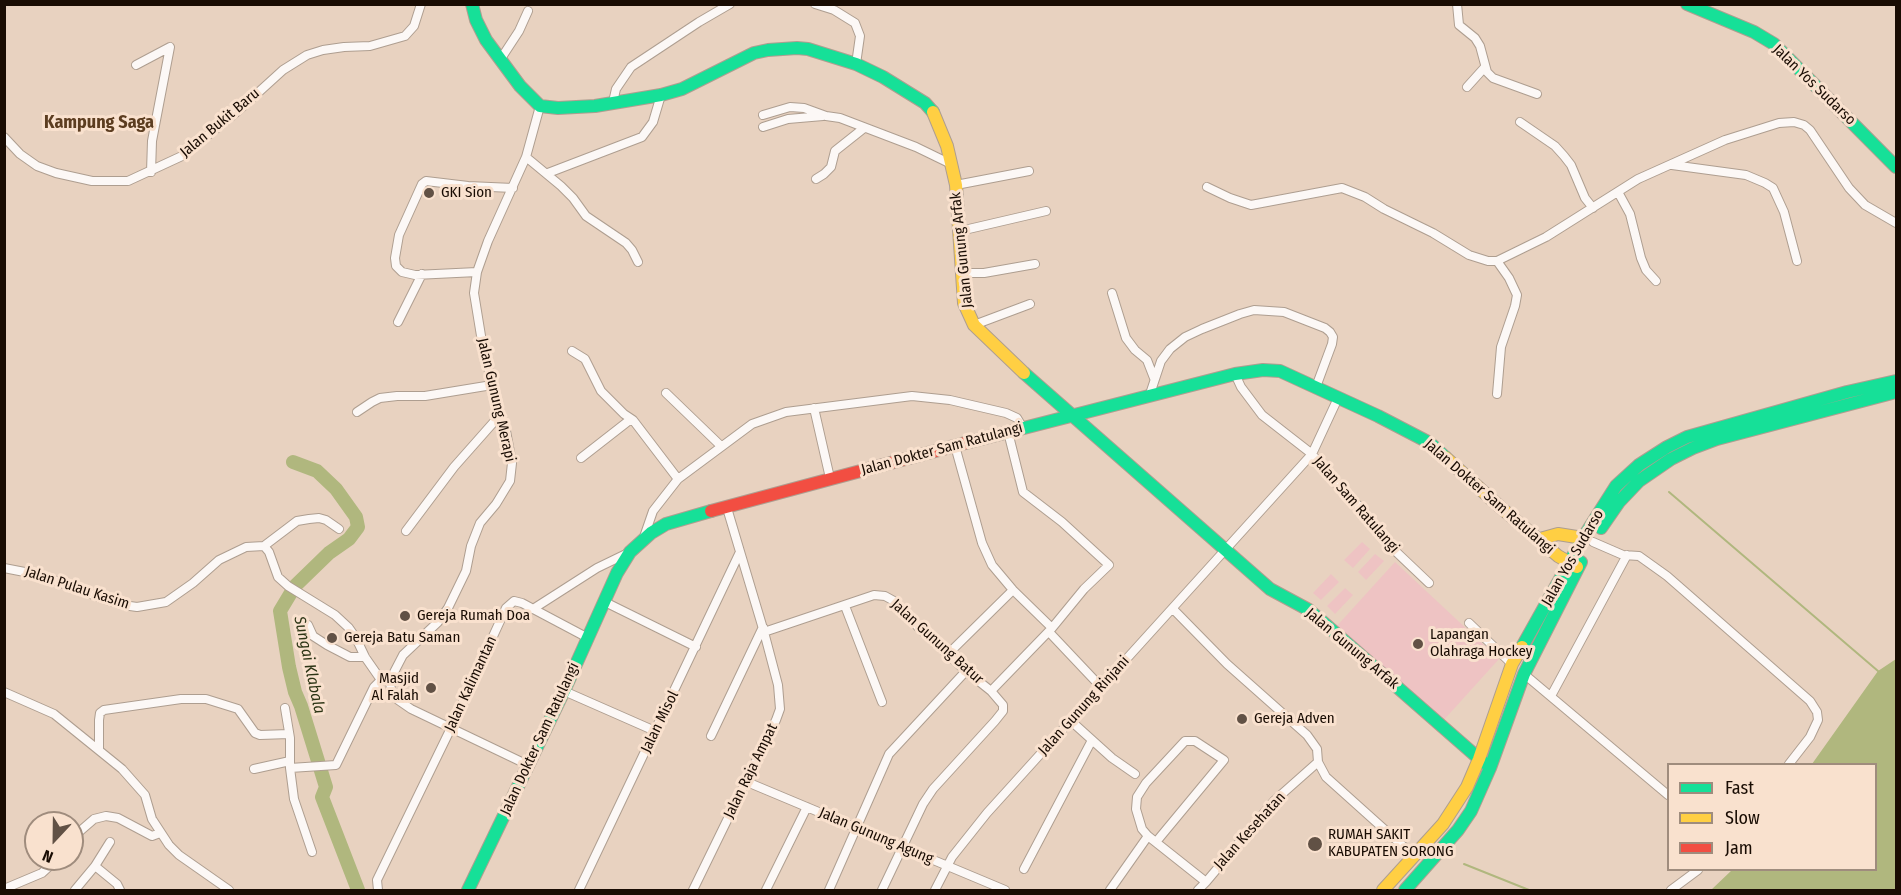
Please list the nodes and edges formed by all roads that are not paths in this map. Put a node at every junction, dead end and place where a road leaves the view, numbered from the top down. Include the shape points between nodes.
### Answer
1 (421, 4) edge
2 (472, 4) edge
3 (730, 4) edge
4 (815, 4) edge
5 (1457, 4) edge
6 (1687, 4) edge
7 (1708, 4) edge
8 (528, 11) dead end
9 (1794, 58) junction
10 (500, 60) junction
11 (856, 64) junction
12 (136, 65) dead end
13 (1485, 67) junction
14 (1467, 87) dead end
15 (1537, 94) dead end
16 (661, 95) junction
17 (613, 102) junction
18 (540, 106) junction
19 (763, 115) dead end
20 (826, 116) junction
21 (1520, 122) dead end
22 (763, 127) dead end
23 (864, 128) junction
24 (4, 137) edge
25 (1896, 156) edge
26 (526, 157) junction
27 (951, 164) junction
28 (1672, 165) junction
29 (1896, 167) edge
30 (1029, 171) dead end
31 (151, 172) junction
32 (548, 173) junction
33 (816, 179) dead end
34 (956, 185) junction
35 (1207, 187) dead end
36 (513, 188) junction
37 (1618, 192) junction
38 (1593, 208) junction
39 (1046, 211) dead end
40 (1896, 223) edge
41 (960, 231) junction
42 (1497, 261) junction
43 (1797, 261) dead end
44 (638, 262) dead end
45 (1035, 264) dead end
46 (477, 272) junction
47 (962, 273) junction
48 (422, 274) junction
49 (1656, 281) dead end
50 (1112, 293) dead end
51 (1030, 304) dead end
52 (398, 322) dead end
53 (974, 325) junction
54 (572, 351) dead end
55 (1235, 374) junction
56 (1154, 378) junction
57 (1896, 381) edge
58 (492, 385) junction
59 (1316, 387) junction
60 (1896, 392) edge
61 (666, 393) dead end
62 (1497, 394) dead end
63 (1149, 397) junction
64 (1338, 398) junction
65 (1817, 406) junction
66 (814, 408) junction
67 (357, 412) dead end
68 (500, 415) junction
69 (1073, 415) junction
70 (631, 419) junction
71 (1023, 428) junction
72 (1008, 432) junction
73 (721, 446) junction
74 (955, 446) junction
75 (1312, 454) junction
76 (581, 458) dead end
77 (830, 478) junction
78 (678, 479) junction
79 (727, 508) junction
80 (339, 529) dead end
81 (406, 531) dead end
82 (643, 539) junction
83 (1540, 539) junction
84 (1588, 540) junction
85 (264, 546) junction
86 (1226, 551) junction
87 (630, 552) junction
88 (740, 552) junction
89 (1627, 555) junction
90 (1574, 565) junction
91 (4, 568) edge
92 (1429, 584) dead end
93 (1012, 590) junction
94 (604, 602) junction
95 (845, 606) junction
96 (533, 609) junction
97 (1173, 609) junction
98 (1469, 623) dead end
99 (308, 625) dead end
100 (763, 629) junction
101 (1051, 630) junction
102 (588, 638) junction
103 (696, 647) junction
104 (948, 654) junction
105 (365, 657) junction
106 (1512, 664) junction
107 (966, 671) junction
108 (1524, 674) junction
109 (381, 680) junction
110 (390, 680) junction
111 (1101, 687) junction
112 (564, 691) junction
113 (992, 691) junction
114 (4, 692) edge
115 (1551, 696) junction
116 (882, 702) dead end
117 (285, 708) dead end
118 (1071, 721) junction
119 (451, 728) junction
120 (655, 731) junction
121 (289, 734) junction
122 (711, 736) dead end
123 (1092, 741) junction
124 (99, 749) junction
125 (1479, 759) junction
126 (1318, 762) junction
127 (1790, 763) edge
128 (290, 764) junction
129 (528, 765) junction
130 (1490, 768) junction
131 (254, 769) dead end
132 (1135, 774) dead end
133 (747, 782) junction
134 (1667, 794) edge
135 (807, 807) junction
136 (84, 828) edge
137 (858, 828) junction
138 (160, 833) junction
139 (1148, 836) junction
140 (110, 842) dead end
141 (1156, 842) junction
142 (903, 847) junction
143 (312, 852) dead end
144 (1414, 856) junction
145 (95, 866) junction
146 (947, 866) junction
147 (1024, 869) dead end
148 (44, 871) edge
149 (1697, 871) edge
150 (1207, 880) junction
151 (4, 889) edge
152 (75, 891) edge
153 (120, 891) edge
154 (229, 891) edge
155 (378, 891) edge
156 (468, 891) edge
157 (579, 891) edge
158 (693, 891) edge
159 (766, 891) edge
160 (829, 891) edge
161 (882, 891) edge
162 (935, 891) edge
163 (1005, 891) edge
164 (1110, 891) edge
165 (1198, 891) edge
166 (1383, 891) edge
167 (1405, 891) edge
168 (1671, 891) edge

1 - 31 street, Jalan Bukit Baru via 414,26 405,36 370,46 307,55 283,70 182,156
2 - 10 main road via 476,20
3 - 17 street via 631,67 616,89
4 - 11 street via 855,23 860,36
5 - 13 street via 1459,25 1480,46
6 - 9 main road, Jalan Yos Sudarso via 1754,32
7 - 9 main road, Jalan Yos Sudarso via 1779,38
8 - 10 street
9 - 25 main road, Jalan Yos Sudarso
9 - 29 main road, Jalan Yos Sudarso
10 - 18 main road
11 - 16 main road, Jalan Gunung Arfak via 808,49 768,50
11 - 27 main road, Jalan Gunung Arfak via 931,109
12 - 31 street via 170,47 152,141
13 - 14 street
13 - 15 street via 1493,78
16 - 17 main road, Jalan Gunung Arfak
16 - 32 street via 653,122 642,136
17 - 18 main road, Jalan Gunung Arfak
18 - 26 street, Jalan Gunung Merapi
19 - 20 street via 790,107
20 - 22 street via 788,118
20 - 23 street
21 - 38 street via 1564,156
23 - 27 street
23 - 33 street via 835,151 831,167
24 - 31 street, Jalan Bukit Baru via 37,166 77,178 128,181
26 - 32 street
26 - 36 street, Jalan Gunung Merapi
27 - 34 main road, Jalan Gunung Arfak
28 - 37 street
28 - 40 street via 1734,137 1794,122 1810,130 1865,205
28 - 43 street via 1746,175 1773,188
30 - 34 street
32 - 44 street via 586,216 626,243
34 - 41 main road, Jalan Gunung Arfak
35 - 42 street via 1251,205 1342,188 1469,255
36 - 46 street, Jalan Gunung Merapi
36 - 48 street via 432,181 422,184 399,234 395,258 402,272
37 - 38 street
37 - 49 street via 1630,214 1646,270
38 - 42 street
39 - 41 street
41 - 47 main road, Jalan Gunung Arfak
42 - 62 street via 1517,295 1501,347
45 - 47 street
46 - 48 street
46 - 58 street, Jalan Gunung Merapi via 476,310
47 - 53 main road, Jalan Gunung Arfak via 964,303
48 - 52 street
50 - 56 street via 1126,338 1147,360
51 - 53 street
53 - 69 main road, Jalan Gunung Arfak
54 - 70 street via 585,359 601,391
55 - 59 main road, Jalan Dokter Sam Ratulangi via 1280,372
55 - 63 main road, Jalan Dokter Sam Ratulangi
55 - 75 street, Jalan Sam Ratulangi via 1262,415
56 - 59 street via 1170,348 1185,337 1240,314 1270,310 1325,328 1333,337
56 - 63 street
57 - 65 main road, Jalan Yos Sudarso
58 - 67 street via 426,396 380,398
58 - 68 street, Jalan Gunung Merapi
59 - 64 main road, Jalan Dokter Sam Ratulangi
60 - 65 main road, Jalan Yos Sudarso
61 - 73 street
63 - 69 main road, Jalan Dokter Sam Ratulangi
64 - 75 street, Jalan Gunung Rinjani
64 - 83 main road, Jalan Dokter Sam Ratulangi via 1430,443
65 - 84 main road, Jalan Yos Sudarso via 1703,431 1667,447 1616,486
66 - 71 street via 931,397 1010,414
66 - 73 street via 786,412 752,424
66 - 77 street
68 - 81 street via 454,467
68 - 110 street, Jalan Gunung Merapi via 512,463 510,480 480,523 466,571 448,608 403,655
69 - 71 main road, Jalan Dokter Sam Ratulangi
69 - 86 main road, Jalan Gunung Arfak
70 - 76 street
70 - 78 street
71 - 72 main road, Jalan Dokter Sam Ratulangi
72 - 74 main road, Jalan Dokter Sam Ratulangi
72 - 101 street via 1023,492 1109,565
73 - 78 street
74 - 77 main road, Jalan Dokter Sam Ratulangi
74 - 93 street via 986,553
75 - 86 street, Jalan Gunung Rinjani
75 - 92 street, Jalan Sam Ratulangi via 1364,511 1389,546
77 - 79 main road, Jalan Dokter Sam Ratulangi
78 - 82 street via 653,511
79 - 82 main road, Jalan Dokter Sam Ratulangi via 666,524
79 - 88 street, Jalan Raja Ampat
80 - 85 street via 319,518 297,521
82 - 87 main road, Jalan Dokter Sam Ratulangi
83 - 84 main road via 1558,534
83 - 90 main road, Jalan Dokter Sam Ratulangi
84 - 89 street
84 - 90 main road, Jalan Yos Sudarso
85 - 91 street, Jalan Pulau Kasim via 246,547 219,560 179,595 144,606 123,605 40,575
85 - 105 street via 278,577 336,615 356,638
86 - 97 street, Jalan Gunung Rinjani
86 - 125 main road, Jalan Gunung Arfak via 1270,588 1320,619
87 - 94 main road, Jalan Dokter Sam Ratulangi
87 - 96 street
88 - 100 street, Jalan Raja Ampat
88 - 103 street, Jalan Misol
89 - 115 street
89 - 127 street via 1639,556 1667,576 1810,701 1818,720
90 - 106 main road, Jalan Yos Sudarso
90 - 108 main road, Jalan Yos Sudarso
93 - 101 street
93 - 104 street
94 - 102 main road, Jalan Dokter Sam Ratulangi
94 - 103 street
95 - 100 street, Jalan Gunung Batur
95 - 104 street, Jalan Gunung Batur via 874,595 885,596
95 - 116 street
96 - 102 street
96 - 119 street, Jalan Kalimantan via 514,601 506,608
97 - 111 street, Jalan Gunung Rinjani
97 - 126 street via 1306,735 1317,749
98 - 106 street
99 - 105 street via 314,636 327,645 350,657
100 - 122 street
100 - 133 street, Jalan Raja Ampat via 780,709
101 - 111 street
101 - 113 street
102 - 112 main road, Jalan Dokter Sam Ratulangi
103 - 120 street, Jalan Misol
104 - 107 street, Jalan Gunung Batur
105 - 109 street
106 - 125 main road, Jalan Yos Sudarso
107 - 113 street, Jalan Gunung Batur
107 - 137 street via 889,754
108 - 115 street
108 - 130 main road, Jalan Yos Sudarso
109 - 110 street
109 - 128 street via 336,765
110 - 119 street via 398,700
111 - 118 street, Jalan Gunung Rinjani
112 - 120 street
112 - 129 main road, Jalan Dokter Sam Ratulangi
113 - 142 street, Jalan Gunung Batur via 1002,702 1001,714 933,789
114 - 124 street via 54,714
115 - 134 street
117 - 121 street
118 - 123 street
118 - 146 street, Jalan Gunung Rinjani via 987,813
119 - 129 street
119 - 155 street, Jalan Kalimantan via 377,880
120 - 157 street, Jalan Misol
121 - 124 street via 260,735 238,709 207,699 181,699 104,710 99,720
121 - 128 street
123 - 132 street
123 - 147 street
124 - 138 street via 145,795
125 - 130 main road, Jalan Gunung Arfak
125 - 144 main road, Jalan Yos Sudarso via 1456,806
126 - 144 street via 1326,777
126 - 150 street, Jalan Kesehatan via 1274,801
128 - 131 street
128 - 143 street via 294,799
129 - 156 main road, Jalan Dokter Sam Ratulangi
130 - 167 main road, Jalan Yos Sudarso via 1458,830
133 - 135 street, Jalan Gunung Agung
133 - 158 street, Jalan Raja Ampat
135 - 137 street, Jalan Gunung Agung
135 - 159 street
136 - 138 street via 106,816 152,836
137 - 142 street, Jalan Gunung Agung
137 - 160 street
138 - 154 street via 179,855
139 - 141 street
139 - 141 street via 1138,816 1137,797 1182,743 1194,741 1224,760
139 - 164 street
140 - 145 street
141 - 150 street
142 - 146 street, Jalan Gunung Agung
142 - 161 street
144 - 166 main road, Jalan Yos Sudarso
145 - 152 street
145 - 153 street
146 - 162 street
146 - 163 street, Jalan Gunung Agung
148 - 151 street
149 - 168 street
150 - 165 street, Jalan Kesehatan

